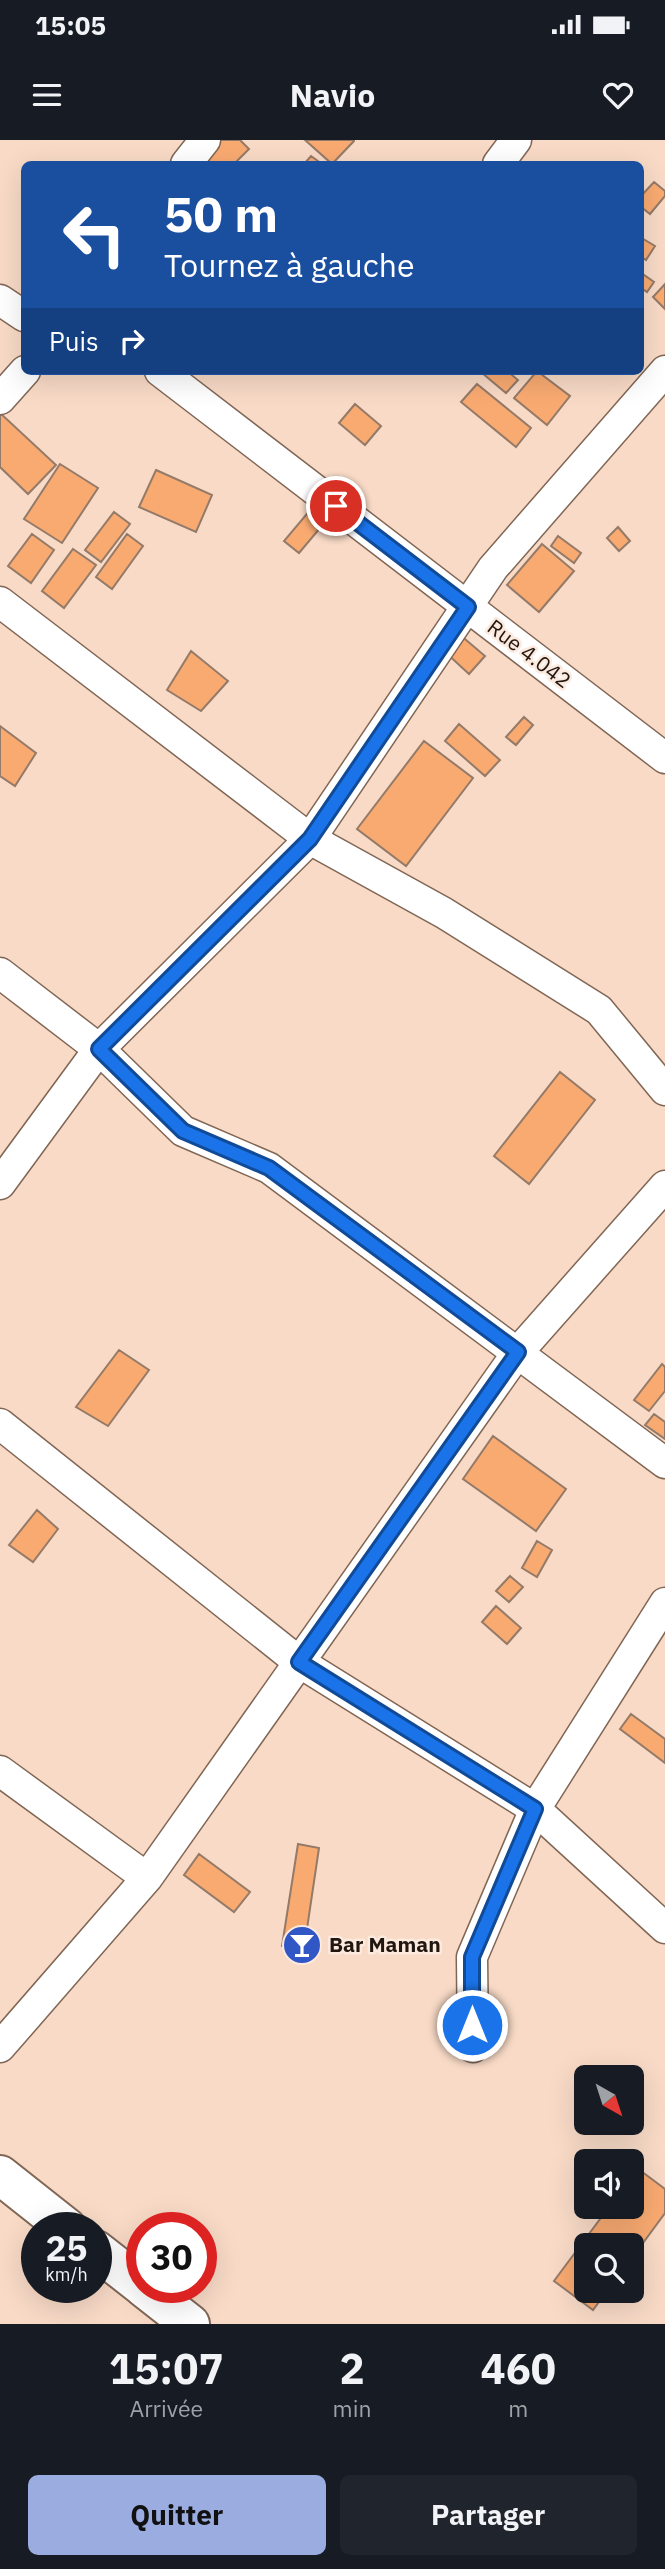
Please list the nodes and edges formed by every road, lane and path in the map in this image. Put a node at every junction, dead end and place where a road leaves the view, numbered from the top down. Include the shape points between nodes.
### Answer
1 (205, 140) edge
2 (516, 140) edge
3 (188, 161) edge
4 (500, 161) edge
5 (0, 300) edge
6 (21, 314) edge
7 (665, 371) edge
8 (21, 375) edge
9 (165, 375) edge
10 (0, 399) edge
11 (0, 602) edge
12 (468, 607) junction
13 (665, 758) edge
14 (310, 839) junction
15 (0, 973) edge
16 (99, 1049) junction
17 (665, 1090) edge
18 (0, 1184) edge
19 (665, 1185) edge
20 (518, 1352) junction
21 (0, 1424) edge
22 (665, 1463) edge
23 (665, 1603) edge
24 (299, 1662) junction
25 (0, 1771) edge
26 (535, 1809) junction
27 (147, 1878) junction
28 (665, 1928) edge
29 (0, 2047) edge
30 (472, 2047) dead end
31 (0, 2175) edge
32 (47, 2212) edge
33 (112, 2263) edge
34 (126, 2274) edge
35 (163, 2303) edge
36 (190, 2324) edge

1 - 3 street
2 - 4 street
5 - 6 street
7 - 12 street via 493,568
8 - 10 street
9 - 12 street, Rue 4.042
11 - 14 street
12 - 13 street, Rue 4.042
12 - 14 street
14 - 16 street
14 - 17 street via 444,913 599,1010
15 - 16 street
16 - 18 street
16 - 20 street via 183,1131 269,1168
19 - 20 street
20 - 22 street
20 - 24 street
21 - 24 street
23 - 26 street
24 - 26 street
24 - 27 street
25 - 27 street
26 - 28 street
26 - 30 street via 472,1957
27 - 29 street
31 - 32 highway
33 - 34 highway
35 - 36 highway

